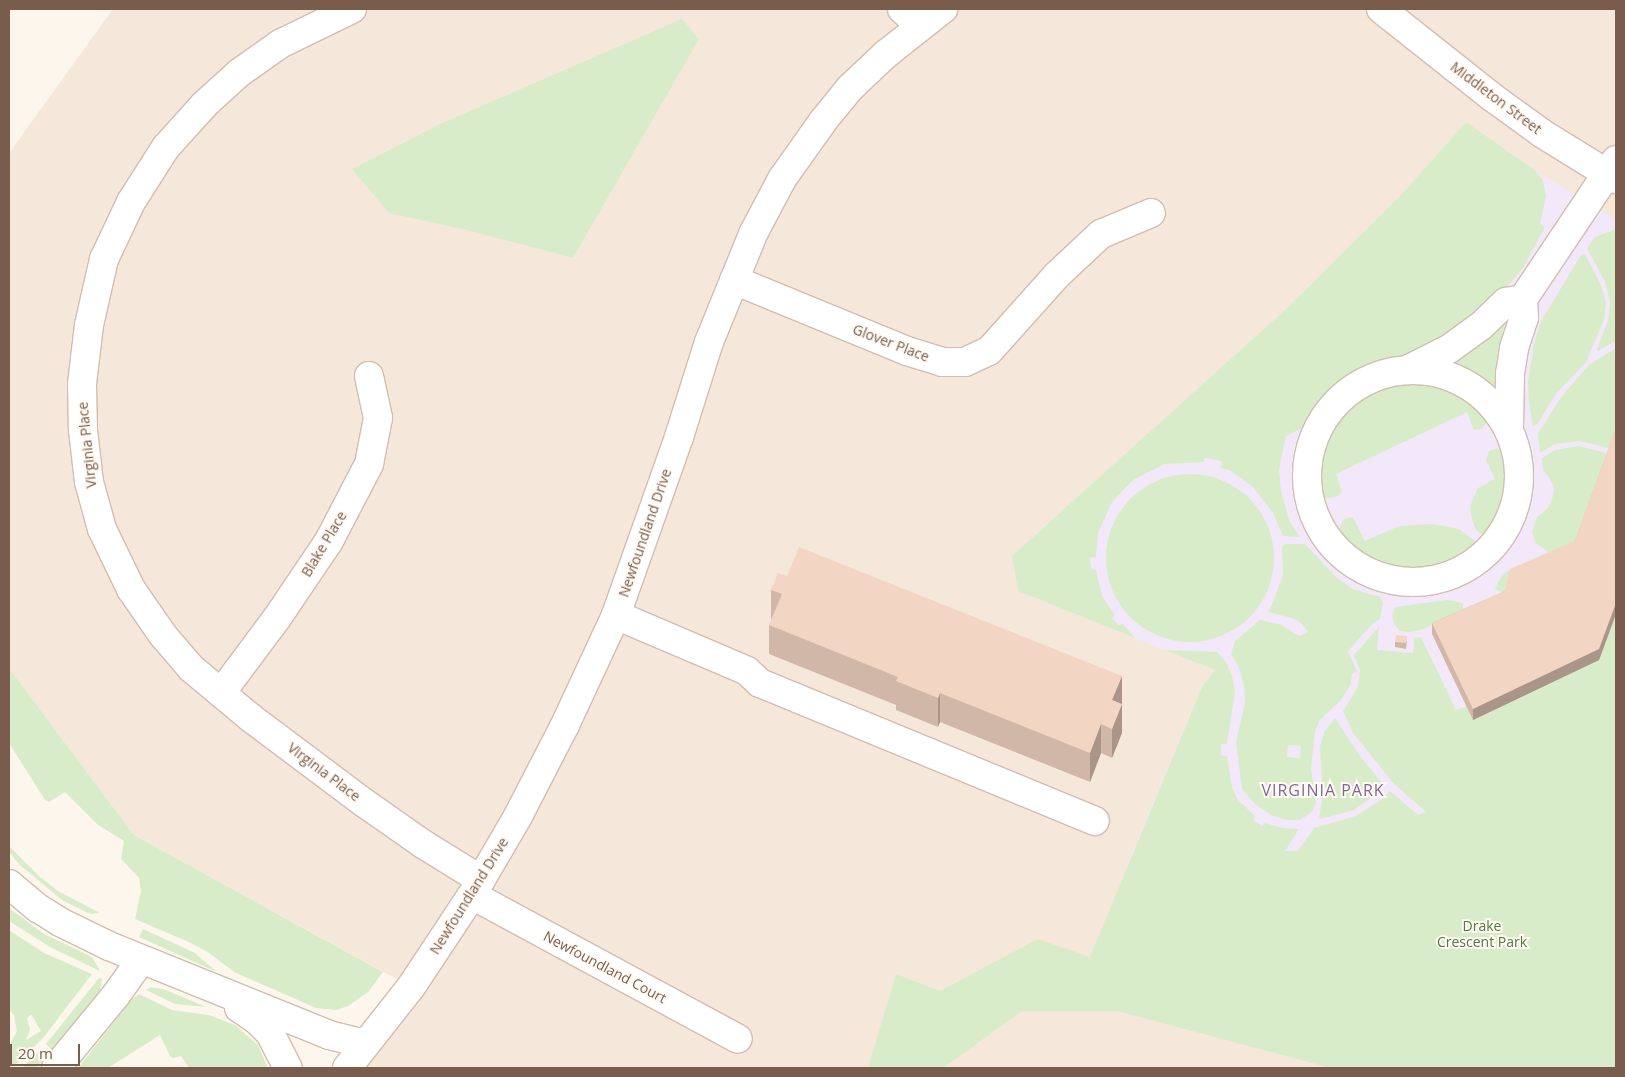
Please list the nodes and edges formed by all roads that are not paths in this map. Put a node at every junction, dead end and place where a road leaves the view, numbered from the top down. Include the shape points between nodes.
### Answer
1 (352, 9) edge
2 (943, 9) edge
3 (1381, 9) edge
4 (911, 18) edge
5 (1613, 171) edge
6 (1151, 213) dead end
7 (734, 280) junction
8 (1524, 299) junction
9 (1409, 369) junction
10 (370, 376) dead end
11 (1509, 427) junction
12 (616, 616) junction
13 (220, 693) junction
14 (1095, 821) dead end
15 (9, 884) edge
16 (477, 887) junction
17 (141, 960) junction
18 (231, 996) junction
19 (738, 1039) dead end
20 (366, 1044) junction
21 (56, 1068) edge
22 (288, 1068) edge
23 (347, 1068) edge

1 - 13 street, Virginia Place via 280,44 239,73 166,147 131,202 104,259 89,325 82,384 83,430 89,482 102,529 131,589 162,634 191,668
2 - 4 street, Newfoundland Drive
3 - 5 street, Middleton Street via 1543,134
4 - 7 street, Newfoundland Drive via 886,54 850,88 823,121 782,179 754,232
5 - 8 street
6 - 7 street, Glover Place via 1101,234 1057,275 989,351 965,362 942,362 907,351
7 - 12 street, Newfoundland Drive via 709,342
8 - 9 street via 1506,302 1481,326 1449,349
8 - 11 street via 1524,318 1510,374
9 - 11 street via 1441,374 1464,385 1484,399
9 - 11 street via 1380,372 1352,386 1333,404 1315,430 1307,462 1310,495 1329,540 1343,557 1362,571 1382,581 1406,585 1452,576 1467,568 1510,522 1517,503 1520,460
10 - 13 street, Blake Place via 378,418 369,464 329,541
12 - 14 street via 747,671 760,683
12 - 16 street, Newfoundland Drive via 565,725
13 - 16 street, Virginia Place
15 - 17 street via 60,922
16 - 19 street, Newfoundland Court
16 - 20 street, Newfoundland Drive via 411,987
17 - 18 street
17 - 21 street
18 - 20 street via 329,1035
18 - 22 street via 270,1034
20 - 23 street, Newfoundland Drive

